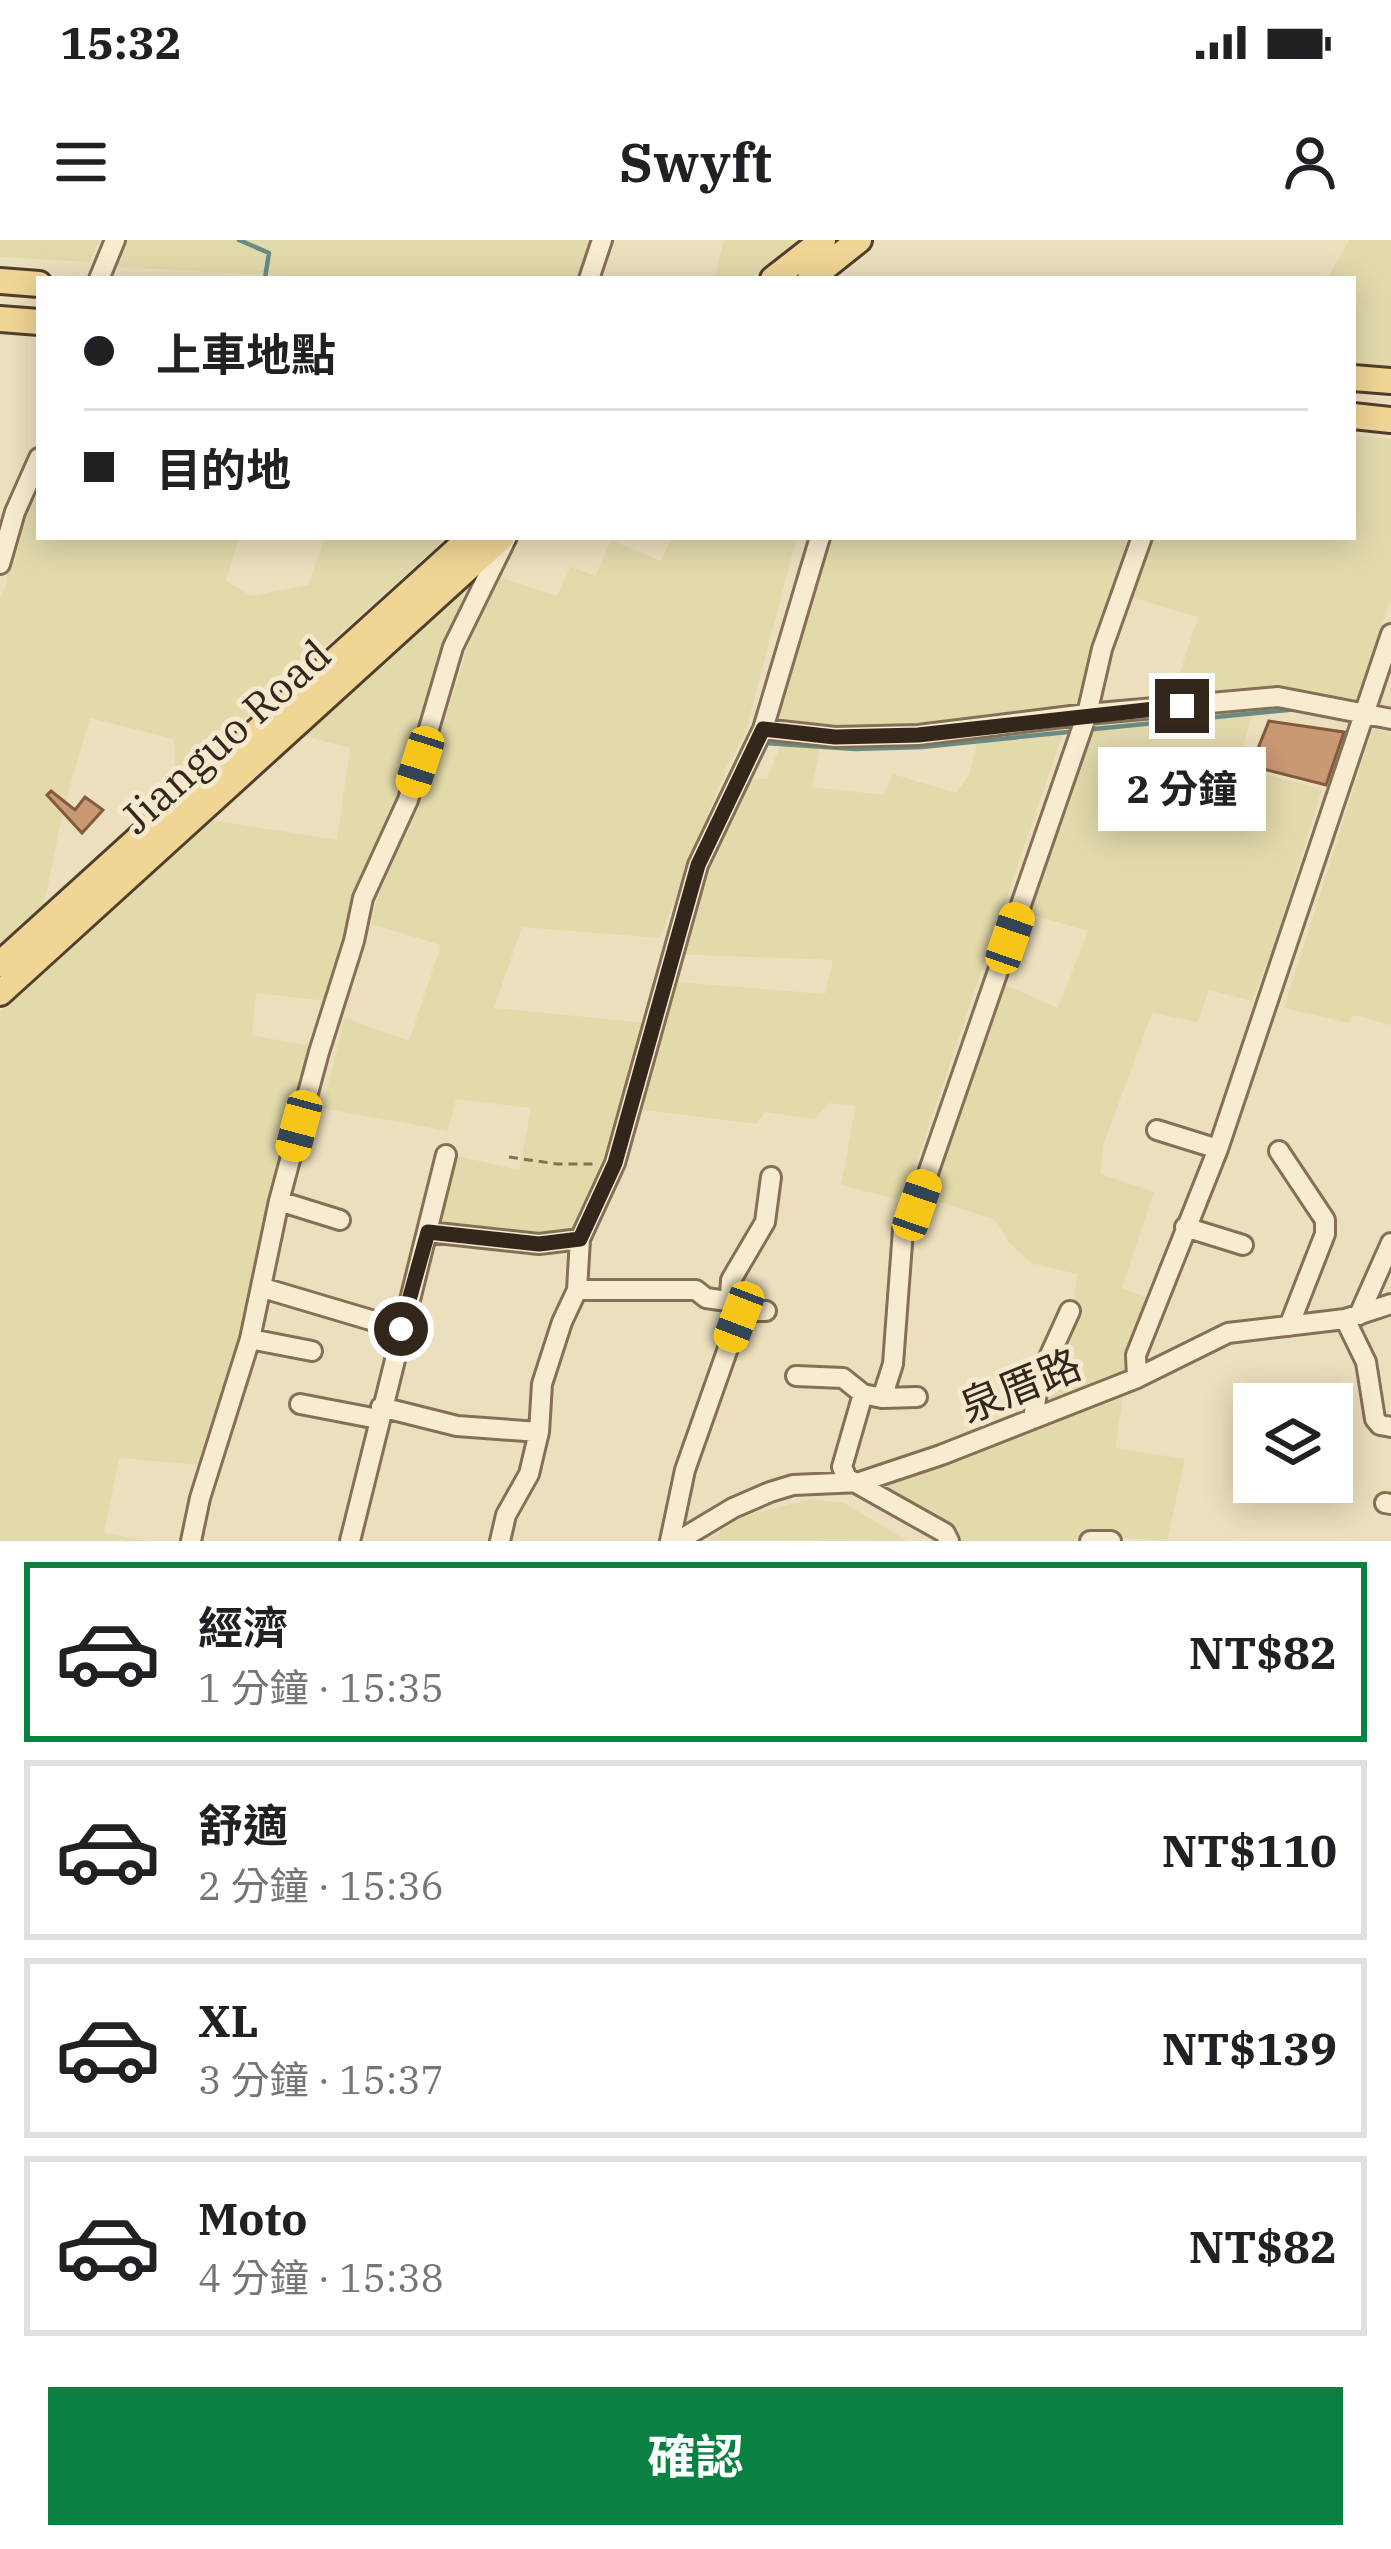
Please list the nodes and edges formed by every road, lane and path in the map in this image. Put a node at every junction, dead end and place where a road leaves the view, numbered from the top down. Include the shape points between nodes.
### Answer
1 (116, 240) edge
2 (602, 240) edge
3 (823, 240) edge
4 (860, 240) edge
5 (100, 276) edge
6 (590, 276) edge
7 (777, 276) edge
8 (814, 276) edge
9 (0, 281) edge
10 (36, 284) edge
11 (0, 319) edge
12 (36, 322) edge
13 (1356, 378) edge
14 (1391, 381) edge
15 (1356, 416) edge
16 (1391, 420) edge
17 (36, 465) edge
18 (468, 540) edge
19 (501, 540) edge
20 (503, 540) edge
21 (819, 540) edge
22 (1141, 540) edge
23 (0, 564) edge
24 (1391, 634) edge
25 (1366, 712) junction
26 (1087, 714) junction
27 (1391, 718) edge
28 (763, 729) junction
29 (0, 964) edge
30 (0, 993) edge
31 (1156, 1130) dead end
32 (1217, 1149) junction
33 (1280, 1150) dead end
34 (446, 1155) dead end
35 (509, 1156) dead end
36 (615, 1163) junction
37 (771, 1177) dead end
38 (279, 1201) junction
39 (340, 1220) dead end
40 (1185, 1227) junction
41 (428, 1232) junction
42 (580, 1239) junction
43 (1391, 1244) edge
44 (1243, 1245) dead end
45 (263, 1288) junction
46 (577, 1290) junction
47 (1391, 1304) edge
48 (736, 1307) junction
49 (766, 1311) dead end
50 (1070, 1311) dead end
51 (1352, 1317) junction
52 (1289, 1326) junction
53 (401, 1329) junction
54 (250, 1339) junction
55 (312, 1351) dead end
56 (796, 1376) dead end
57 (1137, 1378) junction
58 (872, 1396) junction
59 (917, 1397) dead end
60 (300, 1404) dead end
61 (379, 1413) junction
62 (1033, 1419) junction
63 (1391, 1427) edge
64 (538, 1432) junction
65 (860, 1482) junction
66 (191, 1541) edge
67 (350, 1541) edge
68 (500, 1541) edge
69 (674, 1541) edge
70 (949, 1541) edge
71 (1090, 1541) edge
72 (1111, 1541) edge

1 - 5 street
2 - 6 street
3 - 7 main road
4 - 8 main road
9 - 10 main road
11 - 12 main road
13 - 14 main road
15 - 16 main road
17 - 23 street
18 - 29 main road, Jianguo Road
19 - 30 main road, Jianguo Road
20 - 38 street via 453,647 408,800 363,898
21 - 28 street
22 - 26 street
24 - 25 street
25 - 26 street via 1278,697
25 - 27 street
25 - 32 street
26 - 28 street via 918,735
26 - 58 street via 903,1230 893,1364
28 - 36 street via 698,865
31 - 32 street
32 - 40 street
33 - 52 street via 1325,1220
34 - 41 street
35 - 36 path
36 - 42 street
37 - 48 street via 765,1222 731,1280
38 - 39 street
38 - 45 street
40 - 44 street
40 - 57 street via 1136,1355
41 - 42 street via 539,1244
41 - 53 street
42 - 46 street
43 - 51 street
45 - 53 street
45 - 54 street
46 - 48 street via 696,1290
46 - 64 street via 542,1384
47 - 51 street, 泉厝路
48 - 49 street
48 - 69 street via 685,1470
50 - 62 street via 1039,1379
51 - 52 street, 泉厝路
51 - 63 street via 1375,1419
52 - 57 street, 泉厝路 via 1228,1333
53 - 61 street
54 - 55 street
54 - 66 street
56 - 58 street via 843,1378
57 - 62 street, 泉厝路
58 - 59 street
58 - 65 street via 842,1467
60 - 61 street
61 - 64 street
61 - 67 street
62 - 65 street, 泉厝路
64 - 68 street
65 - 69 street, 泉厝路 via 770,1492
65 - 70 street
71 - 72 street

